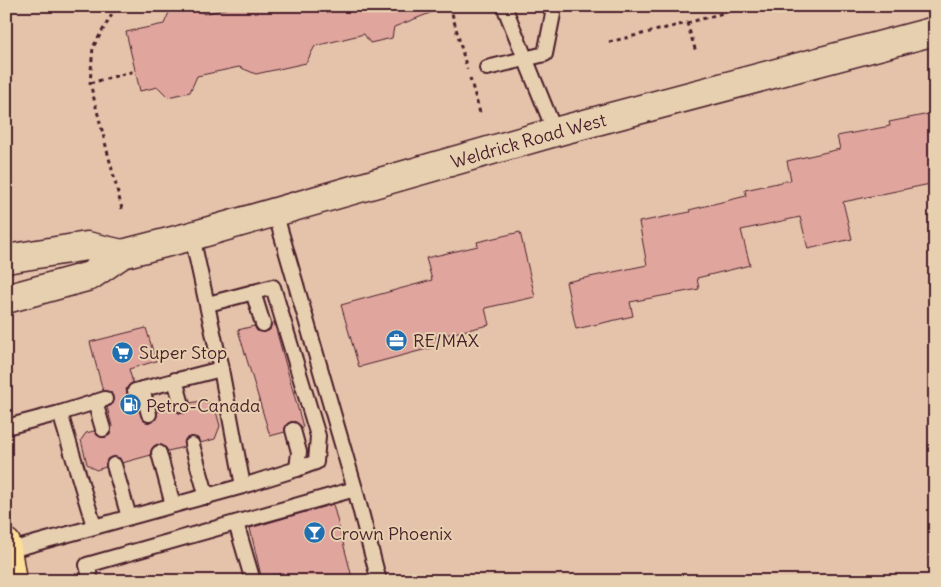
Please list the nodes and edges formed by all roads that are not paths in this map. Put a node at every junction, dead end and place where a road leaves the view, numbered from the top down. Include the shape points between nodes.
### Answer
1 (504, 6) edge
2 (550, 6) edge
3 (935, 31) edge
4 (525, 59) junction
5 (487, 68) dead end
6 (555, 132) junction
7 (276, 212) junction
8 (192, 236) junction
9 (122, 254) junction
10 (6, 259) edge
11 (253, 292) junction
12 (6, 299) edge
13 (208, 304) junction
14 (264, 324) dead end
15 (221, 369) junction
16 (175, 380) junction
17 (182, 406) dead end
18 (60, 413) junction
19 (149, 414) dead end
20 (6, 427) edge
21 (103, 428) dead end
22 (293, 430) dead end
23 (192, 445) dead end
24 (159, 453) dead end
25 (114, 465) dead end
26 (297, 470) junction
27 (243, 486) junction
28 (355, 489) junction
29 (207, 497) junction
30 (173, 505) junction
31 (129, 516) junction
32 (236, 523) junction
33 (94, 526) junction
34 (7, 547) edge
35 (12, 581) edge
36 (92, 581) edge
37 (252, 581) edge
38 (378, 581) edge

1 - 4 lane
2 - 4 lane via 553,14 545,54
3 - 6 street, Weldrick Road West
4 - 5 lane
4 - 6 lane
6 - 7 street, Weldrick Road West
7 - 8 street, Weldrick Road West
7 - 28 lane
8 - 9 street, Weldrick Road West
8 - 13 lane
9 - 10 street, Weldrick Road West via 87,246
9 - 12 street, Weldrick Road West via 90,276
11 - 13 lane
11 - 14 lane
11 - 26 lane via 273,287 318,436 316,462
13 - 15 lane
15 - 16 lane
15 - 27 lane
16 - 17 lane
16 - 19 lane via 139,390
18 - 20 lane
18 - 21 lane via 100,401
18 - 33 lane
22 - 26 lane via 299,452
23 - 29 lane
24 - 30 lane
25 - 31 lane
26 - 27 lane
27 - 29 lane
28 - 32 lane
28 - 38 lane
29 - 30 lane
30 - 31 lane
31 - 33 lane
32 - 36 lane via 87,565
32 - 37 lane
33 - 34 lane
34 - 35 main road

